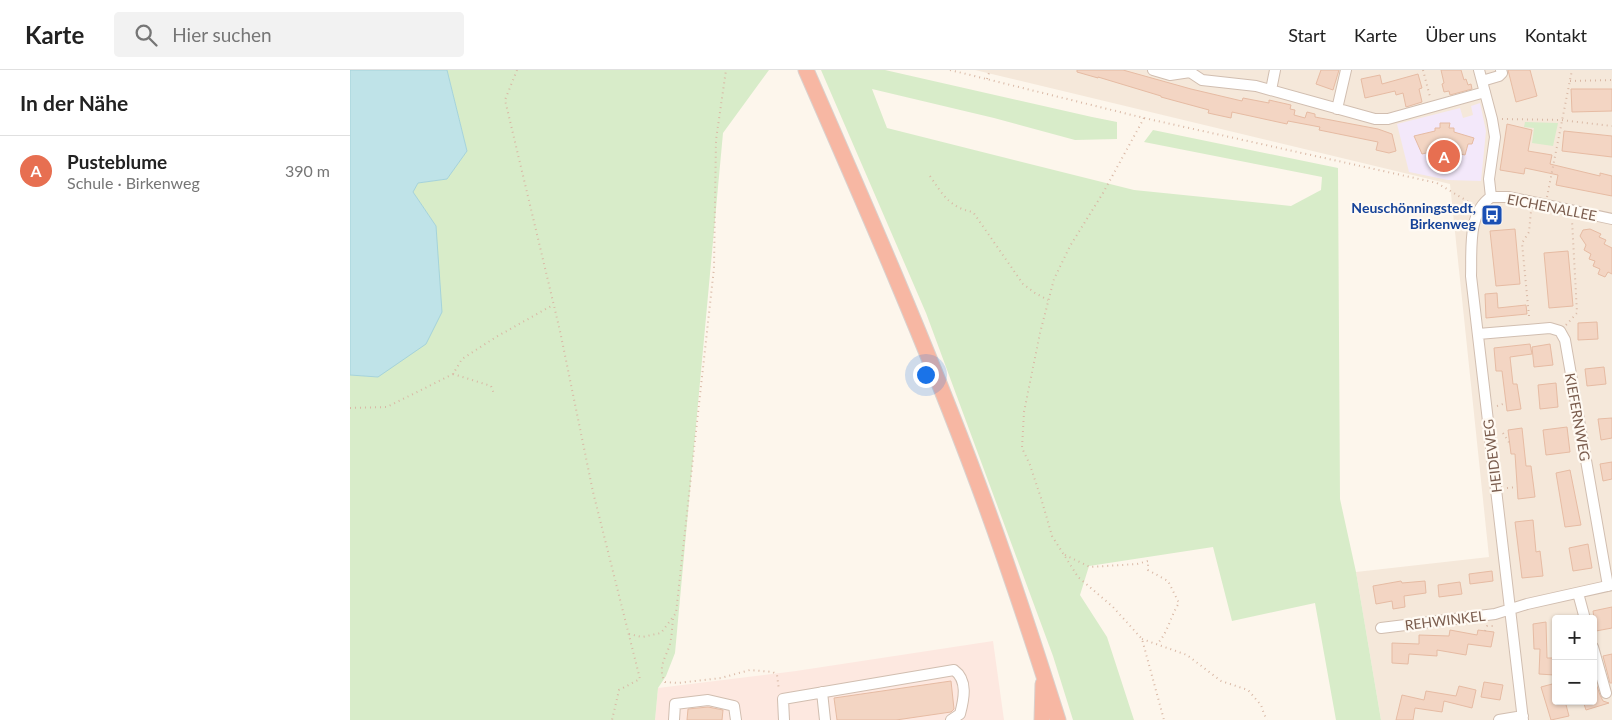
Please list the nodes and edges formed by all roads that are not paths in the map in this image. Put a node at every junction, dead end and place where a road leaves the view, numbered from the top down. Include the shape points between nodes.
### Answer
1 (806, 70) edge
2 (1153, 70) edge
3 (1275, 70) edge
4 (1346, 70) edge
5 (1479, 70) edge
6 (1501, 70) edge
7 (1189, 71) edge
8 (1482, 81) junction
9 (1271, 90) junction
10 (1485, 92) junction
11 (1338, 109) junction
12 (1491, 197) junction
13 (1612, 219) edge
14 (1478, 334) junction
15 (1610, 586) edge
16 (1578, 593) junction
17 (1510, 610) junction
18 (1584, 615) edge
19 (1381, 628) dead end
20 (1597, 660) edge
21 (1043, 670) junction
22 (822, 692) junction
23 (1606, 692) dead end
24 (1523, 718) edge
25 (674, 720) edge
26 (736, 720) edge
27 (784, 720) edge
28 (825, 720) edge
29 (951, 720) edge
30 (1042, 720) edge
31 (1058, 720) edge
32 (1499, 720) edge

1 - 21 highway via 952,416
2 - 7 street via 1170,75
3 - 9 street
4 - 11 street
5 - 8 street
6 - 8 street via 1499,76
7 - 9 street via 1202,80
8 - 10 street
9 - 11 street
10 - 11 street via 1388,119 1375,119
10 - 12 street via 1495,136 1489,179
12 - 13 street, EICHENALLEE via 1508,197
12 - 14 street, HEIDEWEG via 1479,208 1475,222 1471,276
14 - 15 street, KIEFERNWEG via 1550,328 1560,331 1565,340
14 - 17 street, HEIDEWEG
15 - 16 street, REHWINKEL
16 - 17 street, REHWINKEL
16 - 18 street
17 - 19 street, REHWINKEL
17 - 24 street, HEIDEWEG
20 - 23 street
21 - 30 highway
21 - 31 highway
22 - 27 street via 783,700
22 - 28 street
22 - 29 street via 954,670 963,680 964,693 960,714
24 - 32 street
25 - 26 street via 675,704 708,700 734,706

